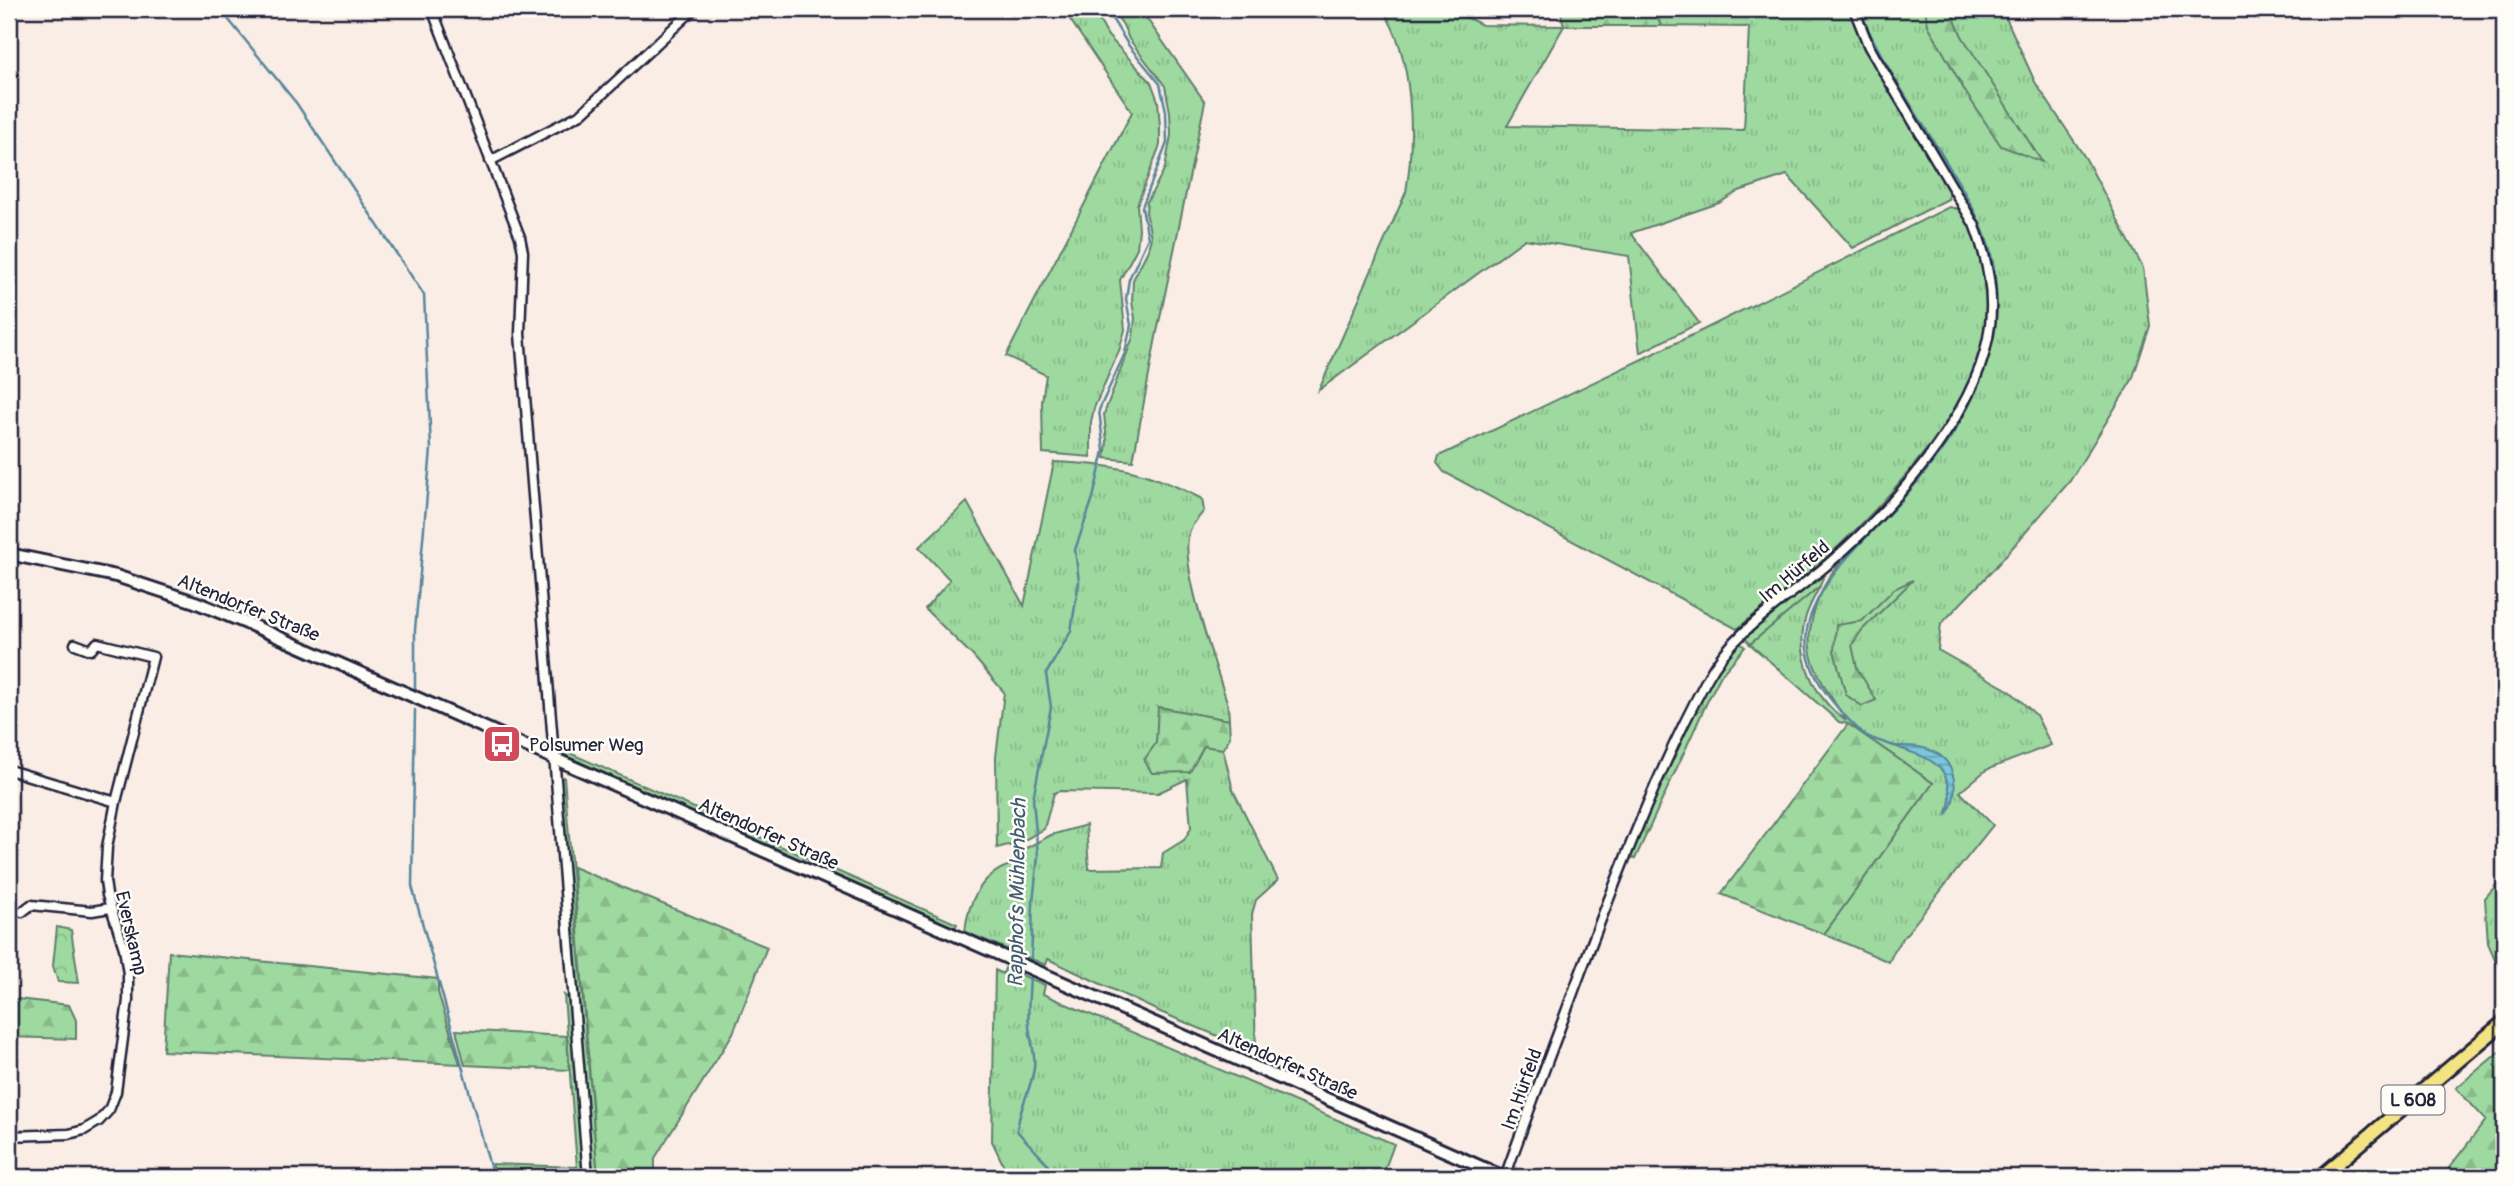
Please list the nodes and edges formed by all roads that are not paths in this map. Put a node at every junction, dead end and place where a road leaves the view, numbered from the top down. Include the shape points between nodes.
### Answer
1 (432, 9) edge
2 (694, 9) edge
3 (1854, 9) edge
4 (490, 161) junction
5 (9, 554) edge
6 (75, 644) dead end
7 (552, 758) junction
8 (9, 770) edge
9 (116, 802) junction
10 (110, 908) junction
11 (22, 912) dead end
12 (2504, 1022) edge
13 (9, 1136) edge
14 (589, 1177) edge
15 (1505, 1177) edge
16 (2321, 1177) edge

1 - 4 street
2 - 4 street via 581,114
3 - 15 street, Im Hürfeld via 1869,47 1974,224 1983,248 1991,305 1981,367 1952,422 1898,494 1828,565 1740,635 1719,658 1625,855
4 - 7 street via 523,252 520,334
5 - 7 street, Altendorfer Straße via 116,576 195,602
6 - 9 street, Everskamp via 91,650 97,643 153,657
7 - 14 street
7 - 15 street, Altendorfer Straße
8 - 9 street
9 - 10 street, Everskamp via 105,881
10 - 11 street via 92,911 31,905
10 - 13 street, Everskamp via 124,948 128,1000 116,1092 109,1110 84,1130
12 - 16 main road, L 608

